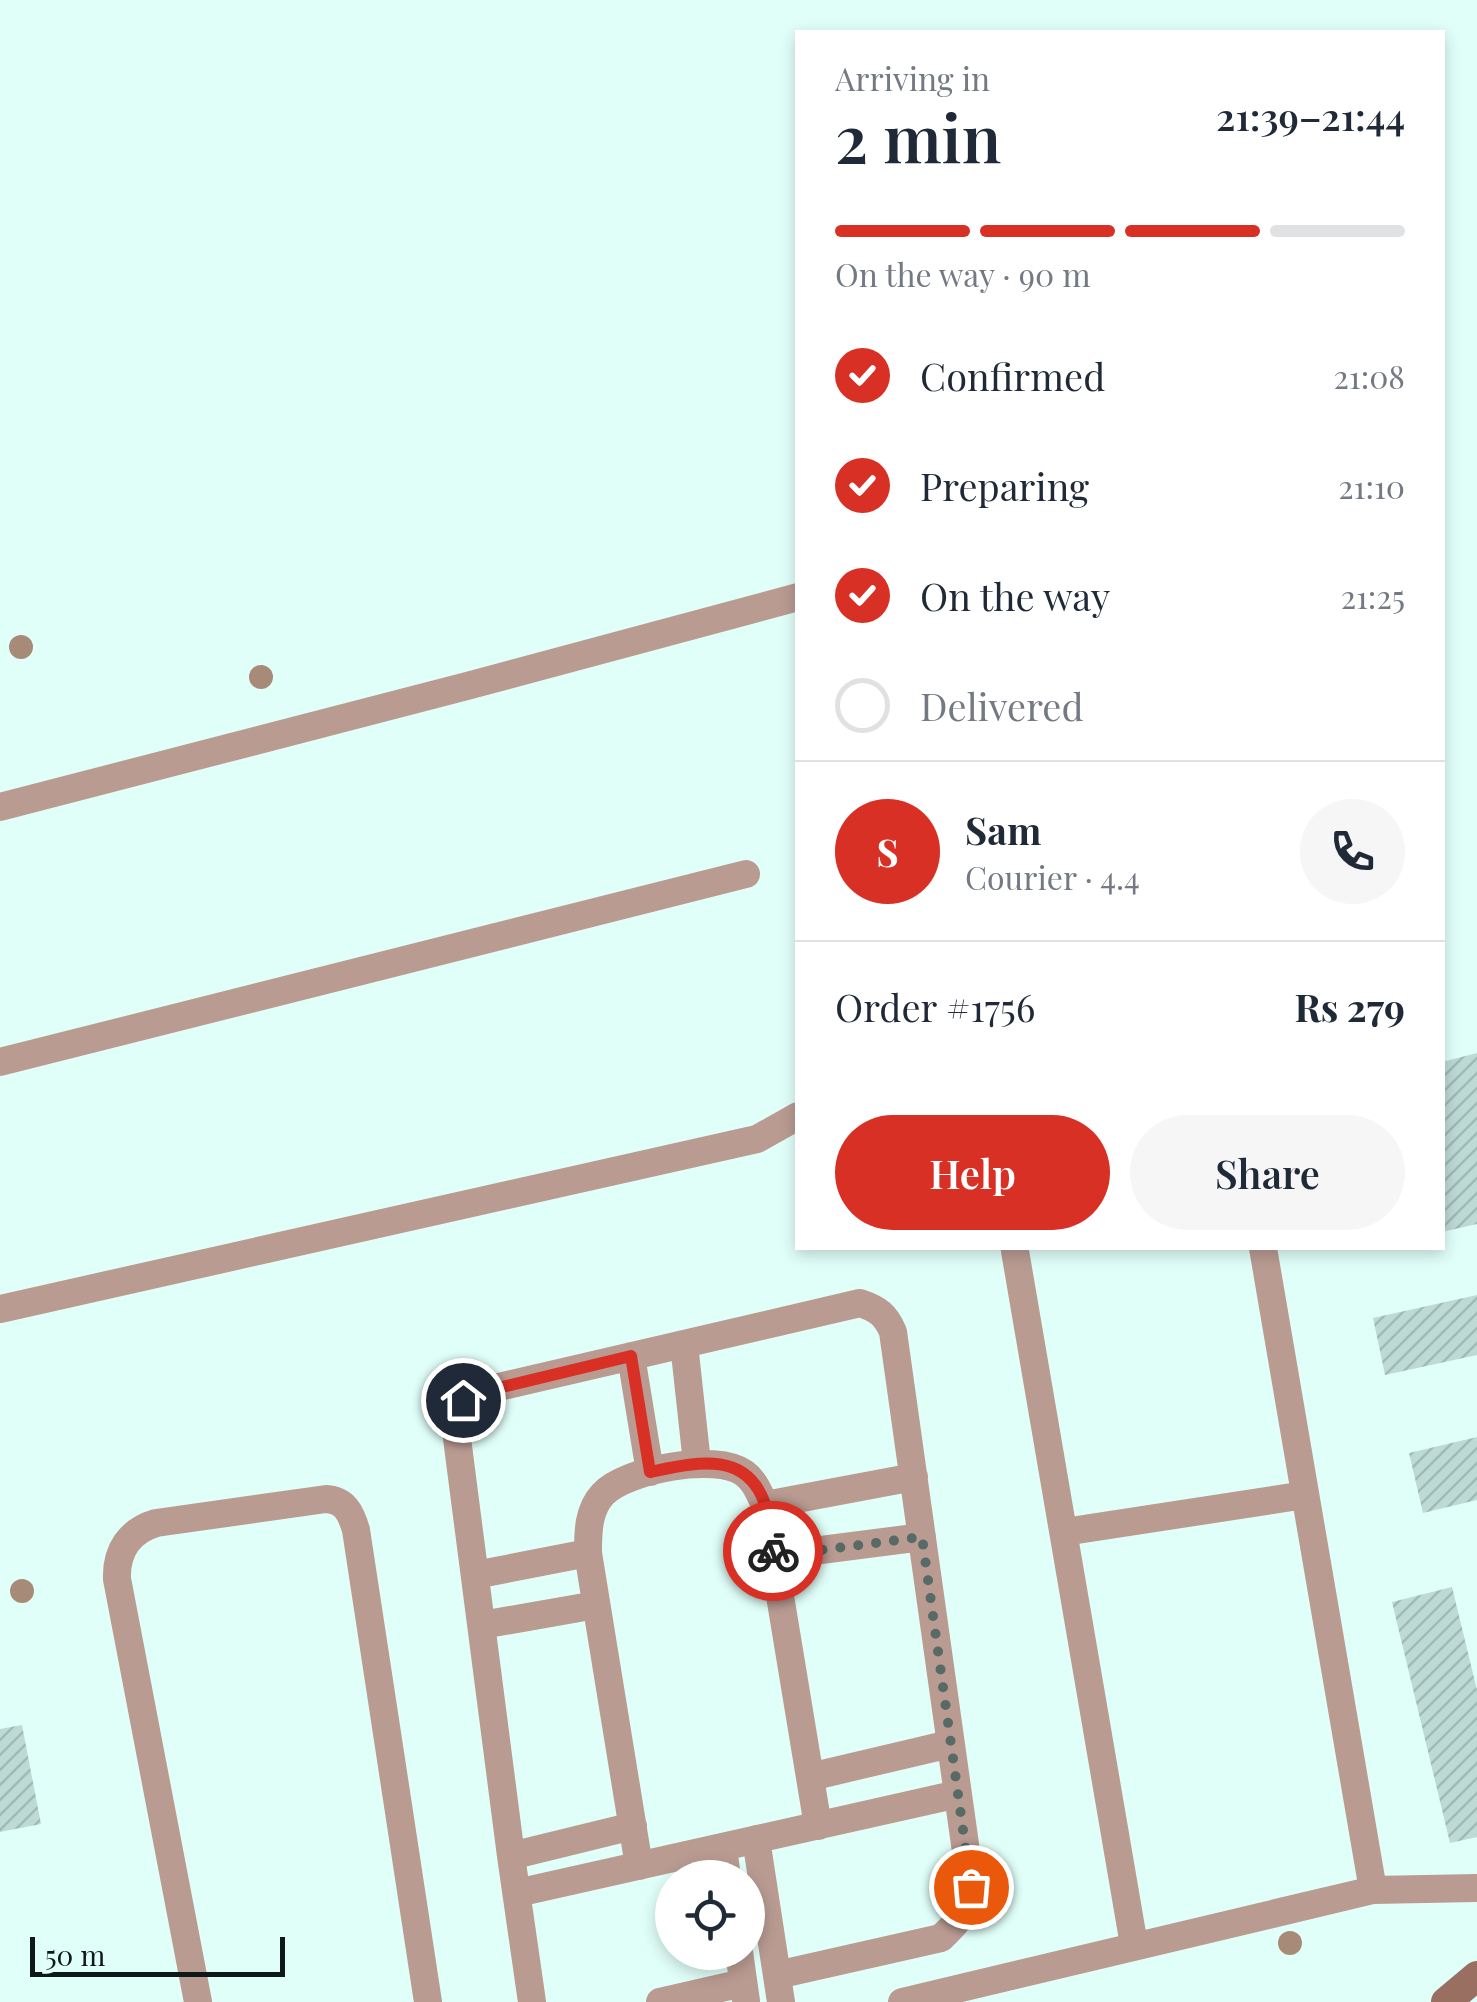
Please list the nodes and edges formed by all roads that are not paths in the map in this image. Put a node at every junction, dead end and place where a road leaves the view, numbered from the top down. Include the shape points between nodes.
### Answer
1 (795, 597) edge
2 (0, 806) edge
3 (746, 874) dead end
4 (0, 1062) edge
5 (795, 1118) edge
6 (1264, 1250) edge
7 (1015, 1251) dead end
8 (0, 1309) edge
9 (684, 1344) junction
10 (631, 1356) junction
11 (697, 1462) junction
12 (650, 1472) junction
13 (914, 1477) junction
14 (1305, 1495) junction
15 (765, 1505) junction
16 (1064, 1532) junction
17 (922, 1537) junction
18 (588, 1552) junction
19 (774, 1556) junction
20 (475, 1575) junction
21 (596, 1605) junction
22 (482, 1625) junction
23 (950, 1744) junction
24 (810, 1777) junction
25 (958, 1794) junction
26 (633, 1826) junction
27 (818, 1826) junction
28 (756, 1839) junction
29 (722, 1847) junction
30 (510, 1856) junction
31 (724, 1860) edge
32 (639, 1866) junction
33 (1477, 1888) edge
34 (1373, 1890) junction
35 (517, 1893) junction
36 (1134, 1946) junction
37 (1477, 1976) edge
38 (779, 1989) edge
39 (745, 1992) edge
40 (198, 2002) edge
41 (428, 2002) edge
42 (532, 2002) edge
43 (660, 2002) edge
44 (902, 2002) edge
45 (1446, 2002) edge

1 - 2 street
3 - 4 street
5 - 8 street via 757,1139
6 - 14 street
7 - 16 street
9 - 10 street
9 - 11 street
9 - 13 street via 860,1303 876,1308 894,1332
10 - 12 street
10 - 20 street via 463,1400 455,1423
11 - 12 street
11 - 15 street via 742,1471
12 - 18 street via 604,1493 589,1523
13 - 15 street
13 - 17 street
14 - 16 street
14 - 34 street
15 - 19 street
16 - 36 street
17 - 19 street
17 - 23 street
18 - 20 street
18 - 21 street
19 - 24 street
20 - 22 street
21 - 22 street
21 - 26 street
22 - 30 street
23 - 24 street
23 - 25 street
24 - 27 street
25 - 27 street
25 - 38 street via 971,1887 956,1924 942,1938
26 - 30 street
26 - 32 street
27 - 28 street
28 - 29 street
28 - 38 street
29 - 31 street
29 - 32 street
30 - 35 street
32 - 35 street
33 - 34 street
34 - 36 street
35 - 42 street
36 - 44 street
37 - 45 street
39 - 43 street
40 - 41 street via 116,1567 142,1527 326,1499 344,1505 356,1530

